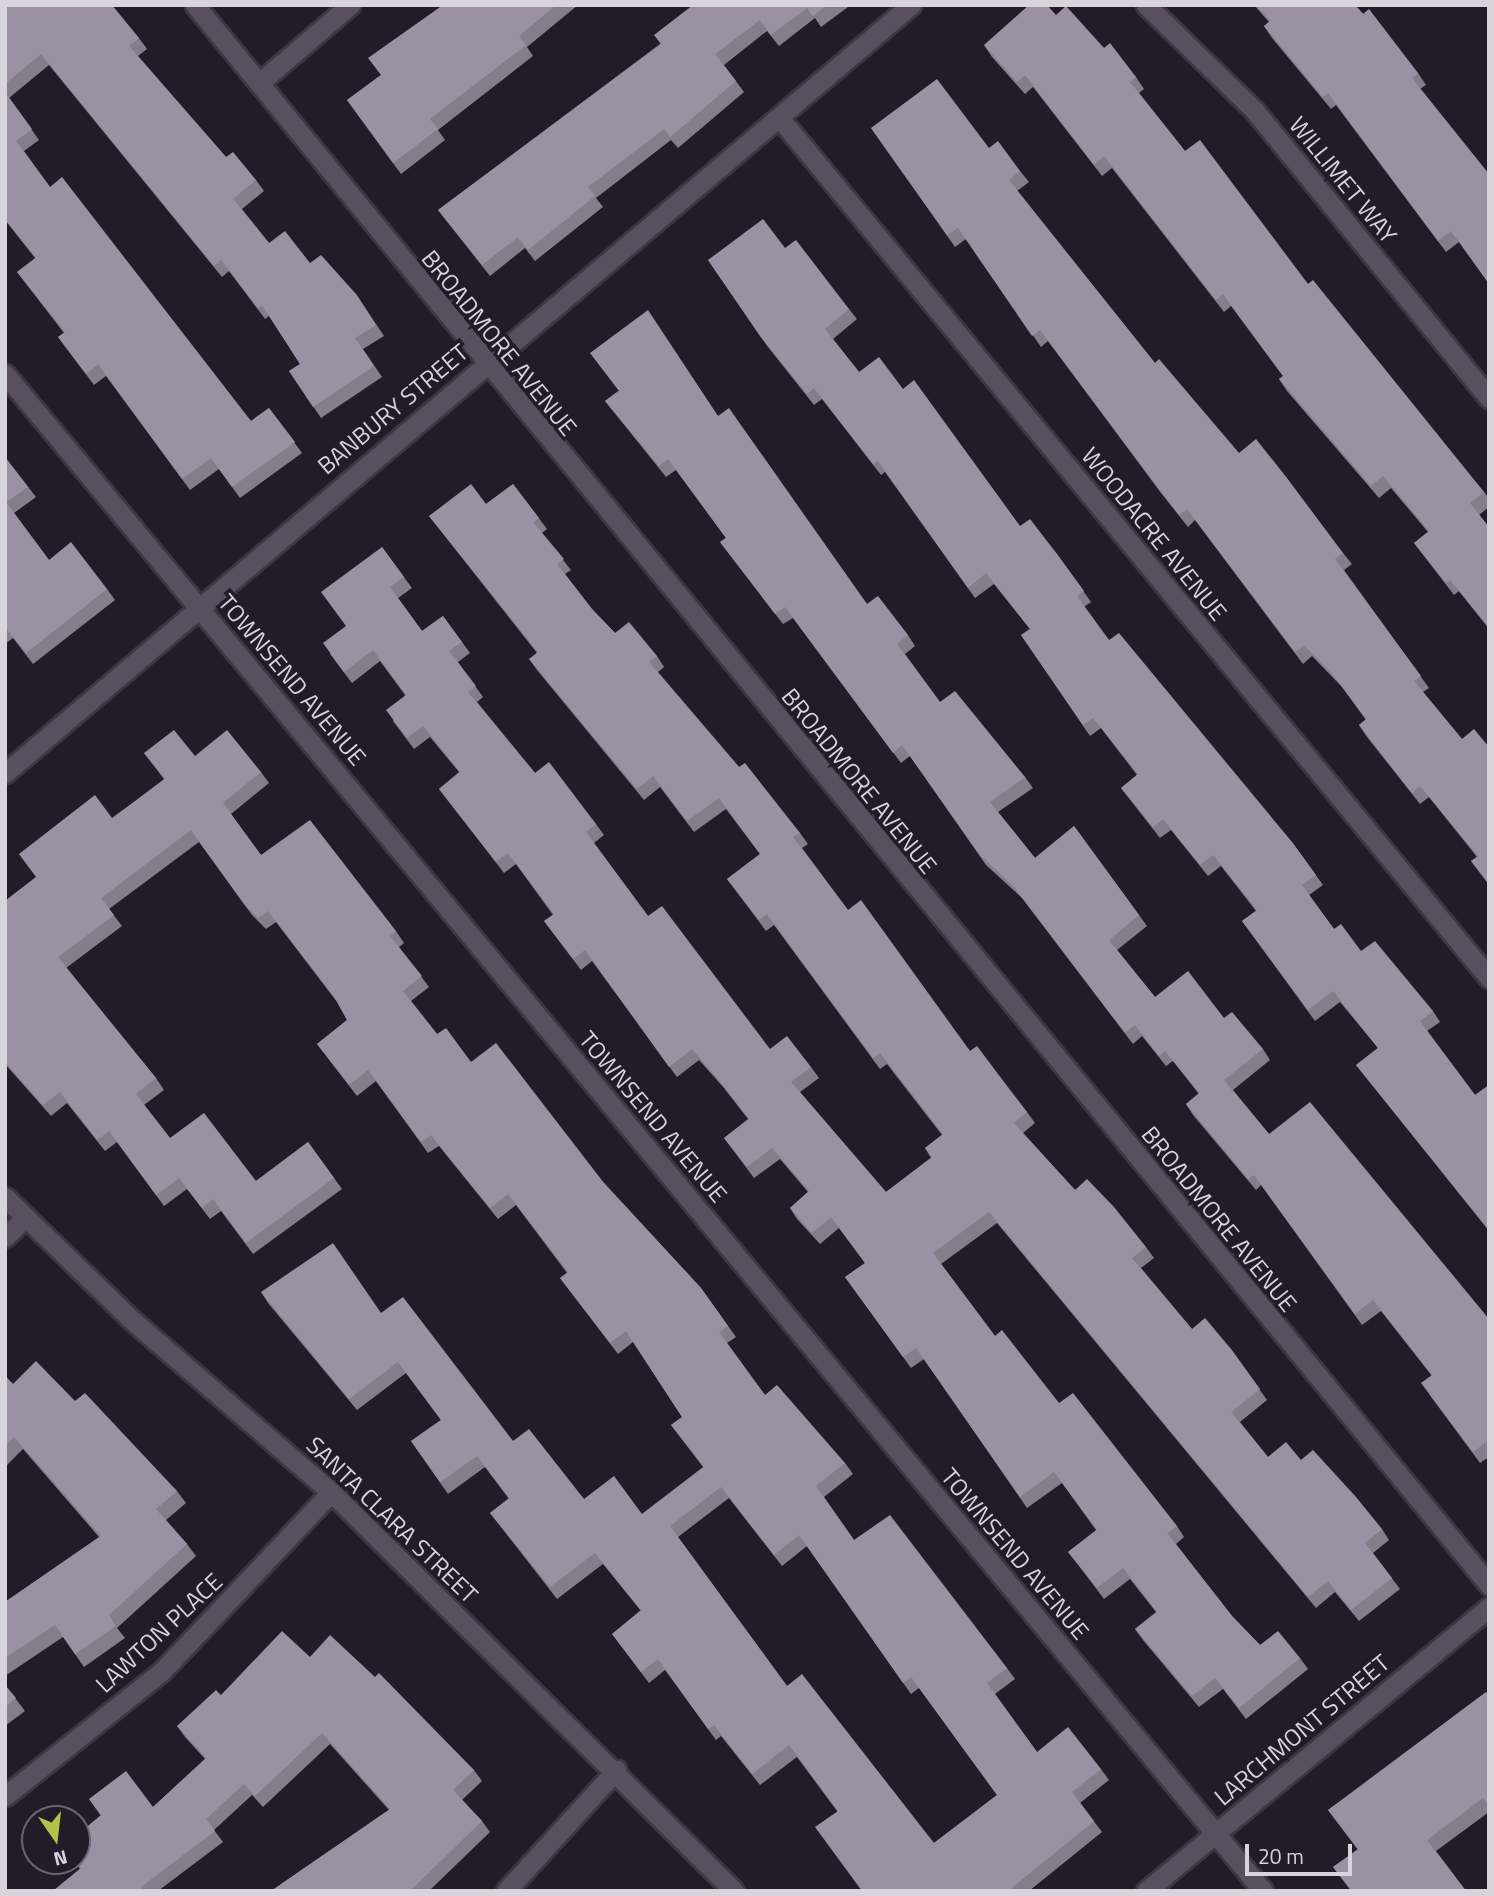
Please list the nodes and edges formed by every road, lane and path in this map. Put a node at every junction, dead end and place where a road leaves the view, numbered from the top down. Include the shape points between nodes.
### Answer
1 (195, 5) edge
2 (350, 5) edge
3 (911, 5) edge
4 (1146, 5) edge
5 (258, 83) junction
6 (782, 121) junction
7 (484, 364) junction
8 (5, 374) edge
9 (1489, 398) edge
10 (199, 606) junction
11 (5, 773) edge
12 (1489, 978) edge
13 (5, 1197) edge
14 (25, 1218) junction
15 (5, 1237) edge
16 (331, 1492) junction
17 (1489, 1585) edge
18 (1489, 1607) edge
19 (616, 1770) junction
20 (5, 1796) edge
21 (1215, 1834) junction
22 (506, 1891) edge
23 (734, 1891) edge
24 (1146, 1891) edge
25 (1263, 1891) edge

1 - 5 street, BROADMORE AVENUE
2 - 5 street
3 - 6 street, BANBURY STREET
4 - 9 street, WILLIMET WAY via 1254,110
5 - 7 street, BROADMORE AVENUE
6 - 7 street, BANBURY STREET
6 - 12 street, WOODACRE AVENUE
7 - 10 street, BANBURY STREET
7 - 17 street, BROADMORE AVENUE
8 - 10 street, TOWNSEND AVENUE
10 - 11 street, BANBURY STREET
10 - 21 street, TOWNSEND AVENUE
13 - 14 street, SANTA CLARA STREET
14 - 15 street
14 - 16 street, SANTA CLARA STREET
16 - 19 street, SANTA CLARA STREET
16 - 20 street, LAWTON PLACE via 162,1671
18 - 21 street, LARCHMONT STREET
19 - 22 street
19 - 23 street, SANTA CLARA STREET
21 - 24 street, LARCHMONT STREET
21 - 25 street, TOWNSEND AVENUE

